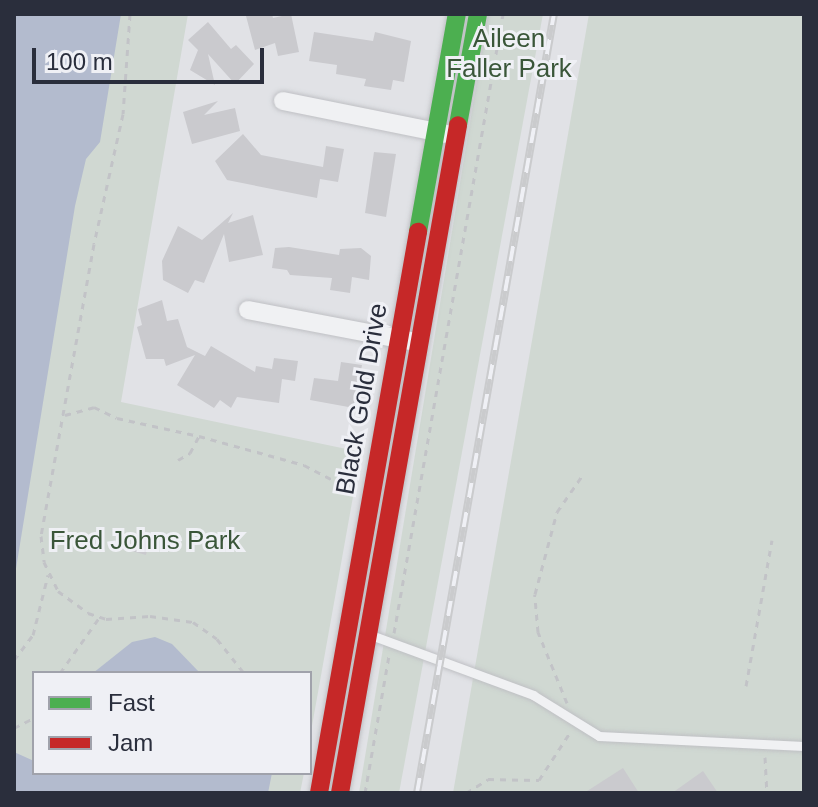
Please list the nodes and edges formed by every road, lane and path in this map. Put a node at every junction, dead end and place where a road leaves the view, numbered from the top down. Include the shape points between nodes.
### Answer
1 (130, 14) edge
2 (457, 14) edge
3 (478, 14) edge
4 (503, 14) edge
5 (283, 101) dead end
6 (436, 132) junction
7 (457, 136) junction
8 (248, 310) dead end
9 (398, 339) junction
10 (420, 343) junction
11 (64, 415) junction
12 (199, 436) junction
13 (178, 460) dead end
14 (584, 473) dead end
15 (358, 494) dead end
16 (772, 540) dead end
17 (48, 575) junction
18 (100, 617) junction
19 (368, 634) junction
20 (392, 642) junction
21 (14, 660) edge
22 (61, 671) edge
23 (242, 671) edge
24 (746, 686) dead end
25 (567, 712) dead end
26 (32, 719) edge
27 (571, 723) junction
28 (14, 728) edge
29 (804, 746) edge
30 (764, 748) junction
31 (319, 793) edge
32 (340, 793) edge
33 (365, 793) edge
34 (466, 793) edge
35 (767, 793) edge

1 - 11 path via 114,169 94,244
2 - 6 main road, Black Gold Drive
3 - 7 main road, Black Gold Drive
4 - 20 path
5 - 6 street
6 - 7 street
6 - 9 main road, Black Gold Drive
7 - 10 main road, Black Gold Drive
8 - 9 street
9 - 10 street
9 - 31 main road, Black Gold Drive
10 - 19 main road, Black Gold Drive
11 - 12 path via 94,407 117,418
11 - 17 path via 41,536
12 - 13 path via 190,453
12 - 15 path via 304,465
14 - 25 path via 557,512 535,594 538,632 562,680
16 - 24 path
17 - 18 path via 65,597
17 - 21 path via 33,635
18 - 22 path
18 - 23 path via 193,622 217,639
19 - 20 lane
19 - 32 main road, Black Gold Drive
20 - 27 lane via 533,695
20 - 33 path
26 - 28 path
27 - 30 lane via 599,736
27 - 34 path via 545,776 531,782 481,780
29 - 30 lane
30 - 35 path

